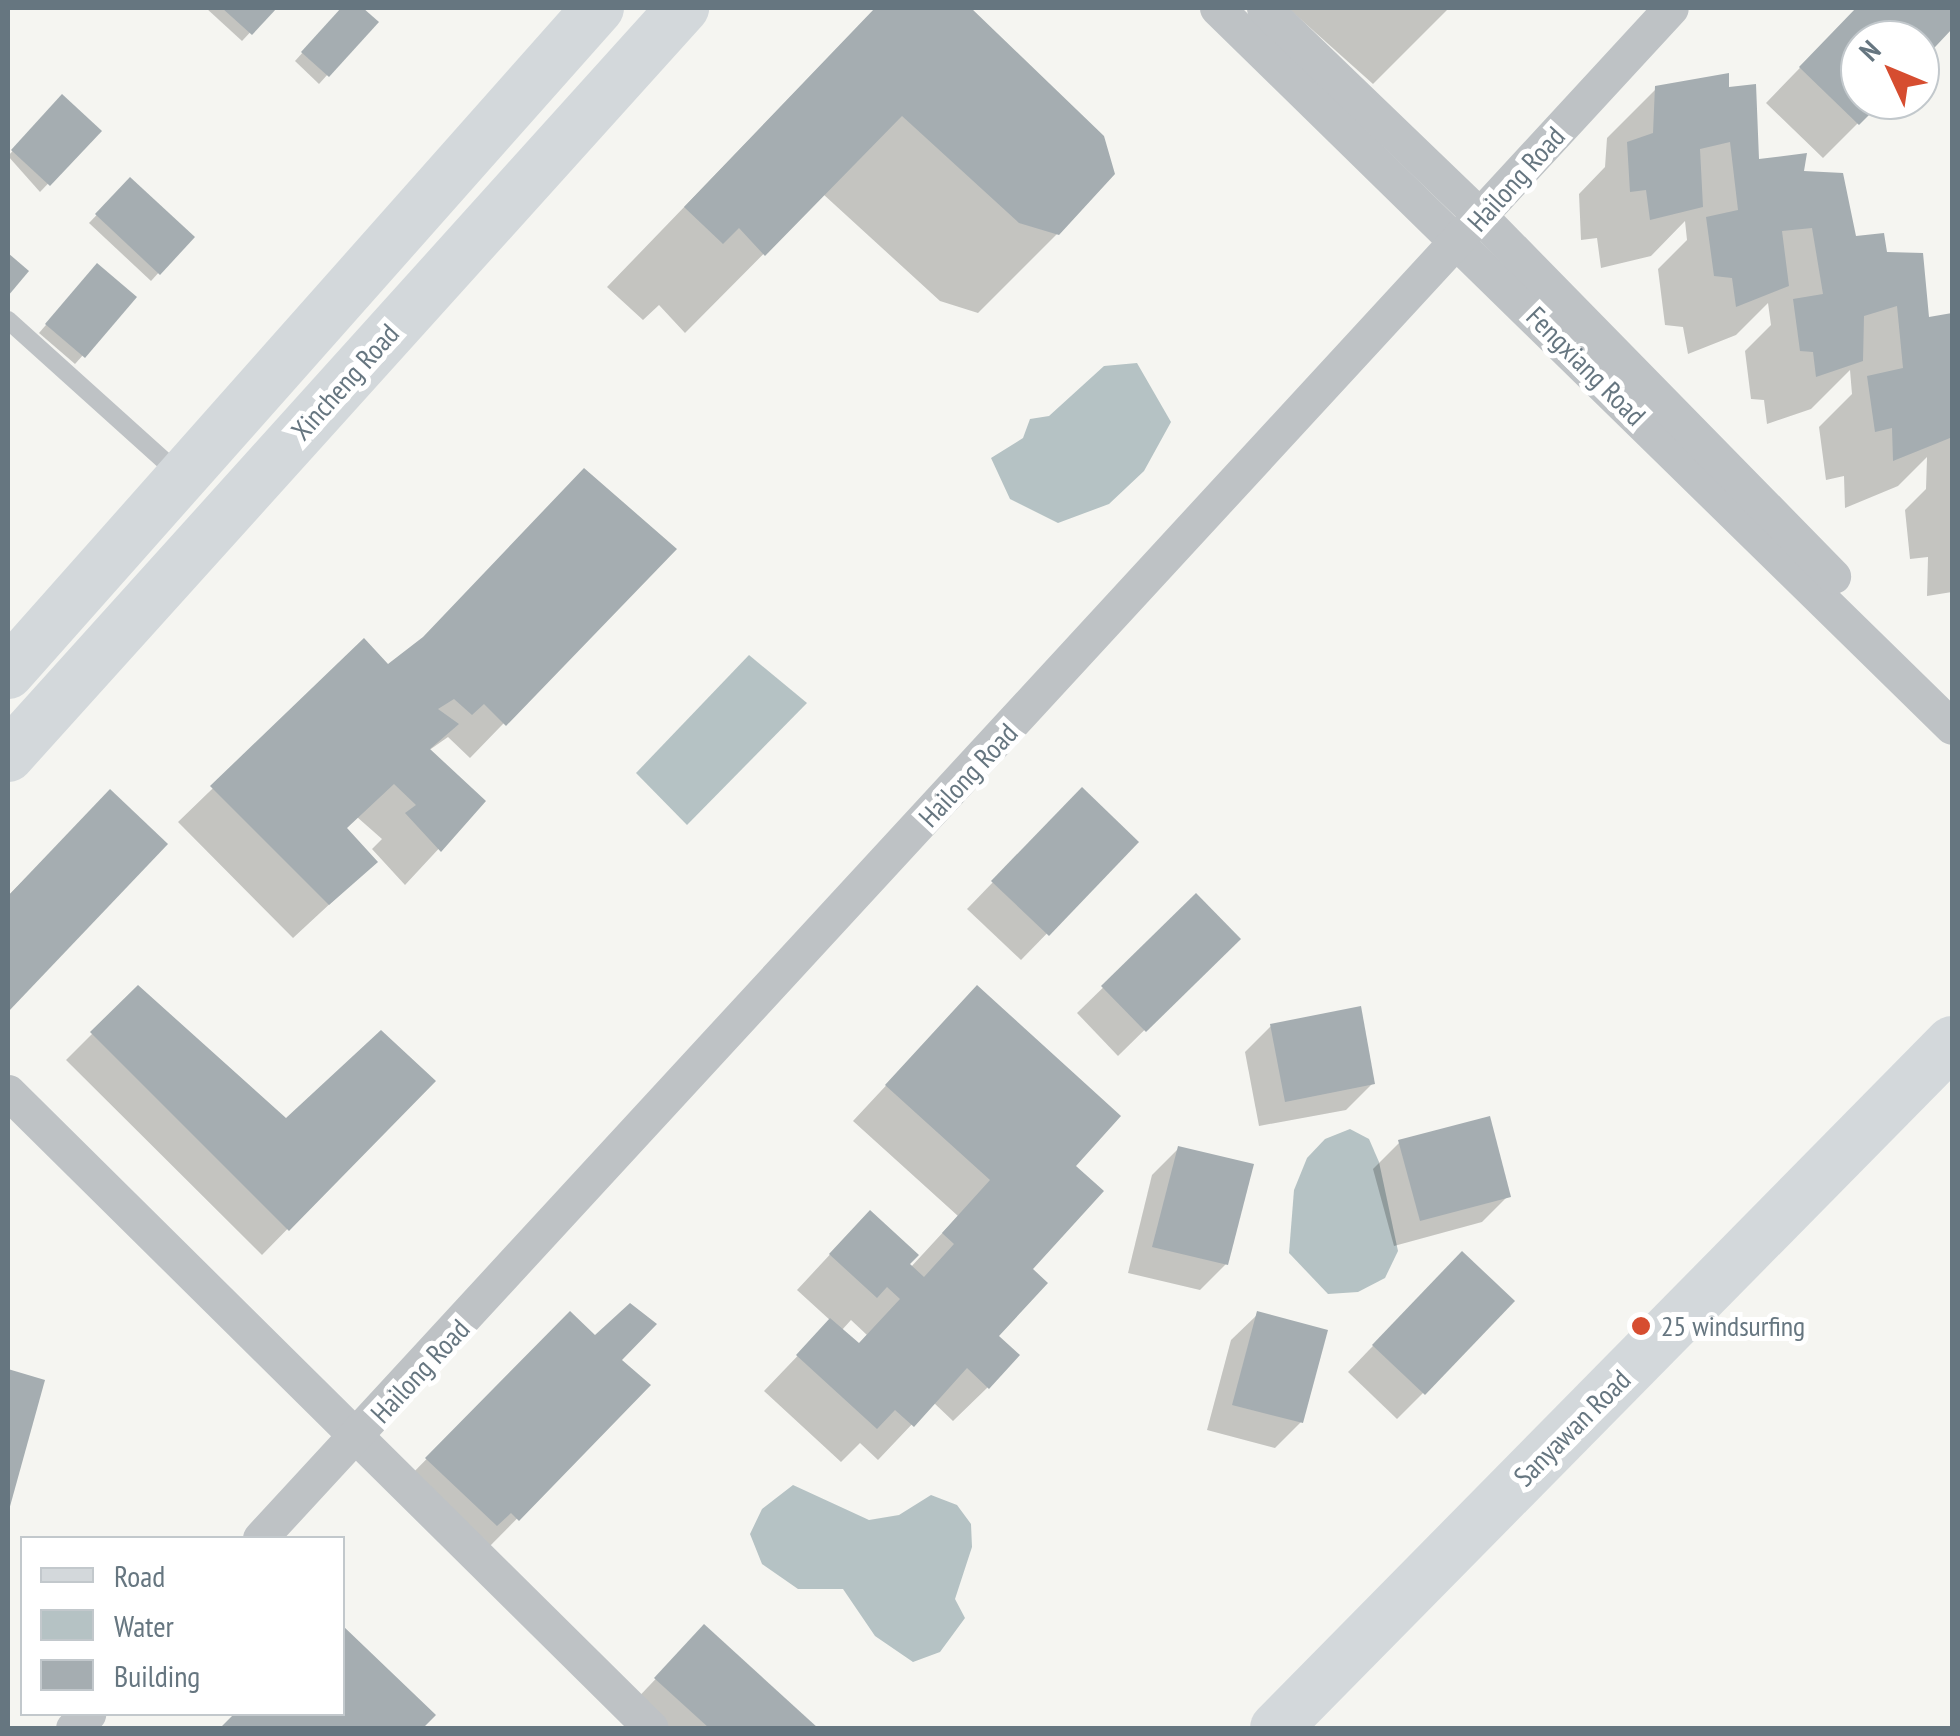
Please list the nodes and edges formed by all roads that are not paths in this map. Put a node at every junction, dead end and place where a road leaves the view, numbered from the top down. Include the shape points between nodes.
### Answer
1 (598, 8) edge
2 (684, 8) edge
3 (1217, 8) edge
4 (1264, 8) edge
5 (1672, 8) edge
6 (1470, 229) junction
7 (8, 320) edge
8 (182, 476) junction
9 (8, 673) edge
10 (1952, 698) edge
11 (1952, 727) edge
12 (8, 756) edge
13 (1952, 1042) edge
14 (8, 1092) edge
15 (358, 1438) junction
16 (262, 1536) edge
17 (652, 1728) edge
18 (1276, 1728) edge

1 - 8 main road
2 - 12 main road, Xincheng Road
3 - 6 street, Fengxiang Road
4 - 6 street, Fengxiang Road
5 - 6 street, Hailong Road
6 - 10 street, Fengxiang Road
6 - 11 street, Fengxiang Road
6 - 15 street, Hailong Road
7 - 8 lane
8 - 9 main road
13 - 18 main road, Sanyawan Road
14 - 15 street
15 - 16 street, Hailong Road
15 - 17 street

